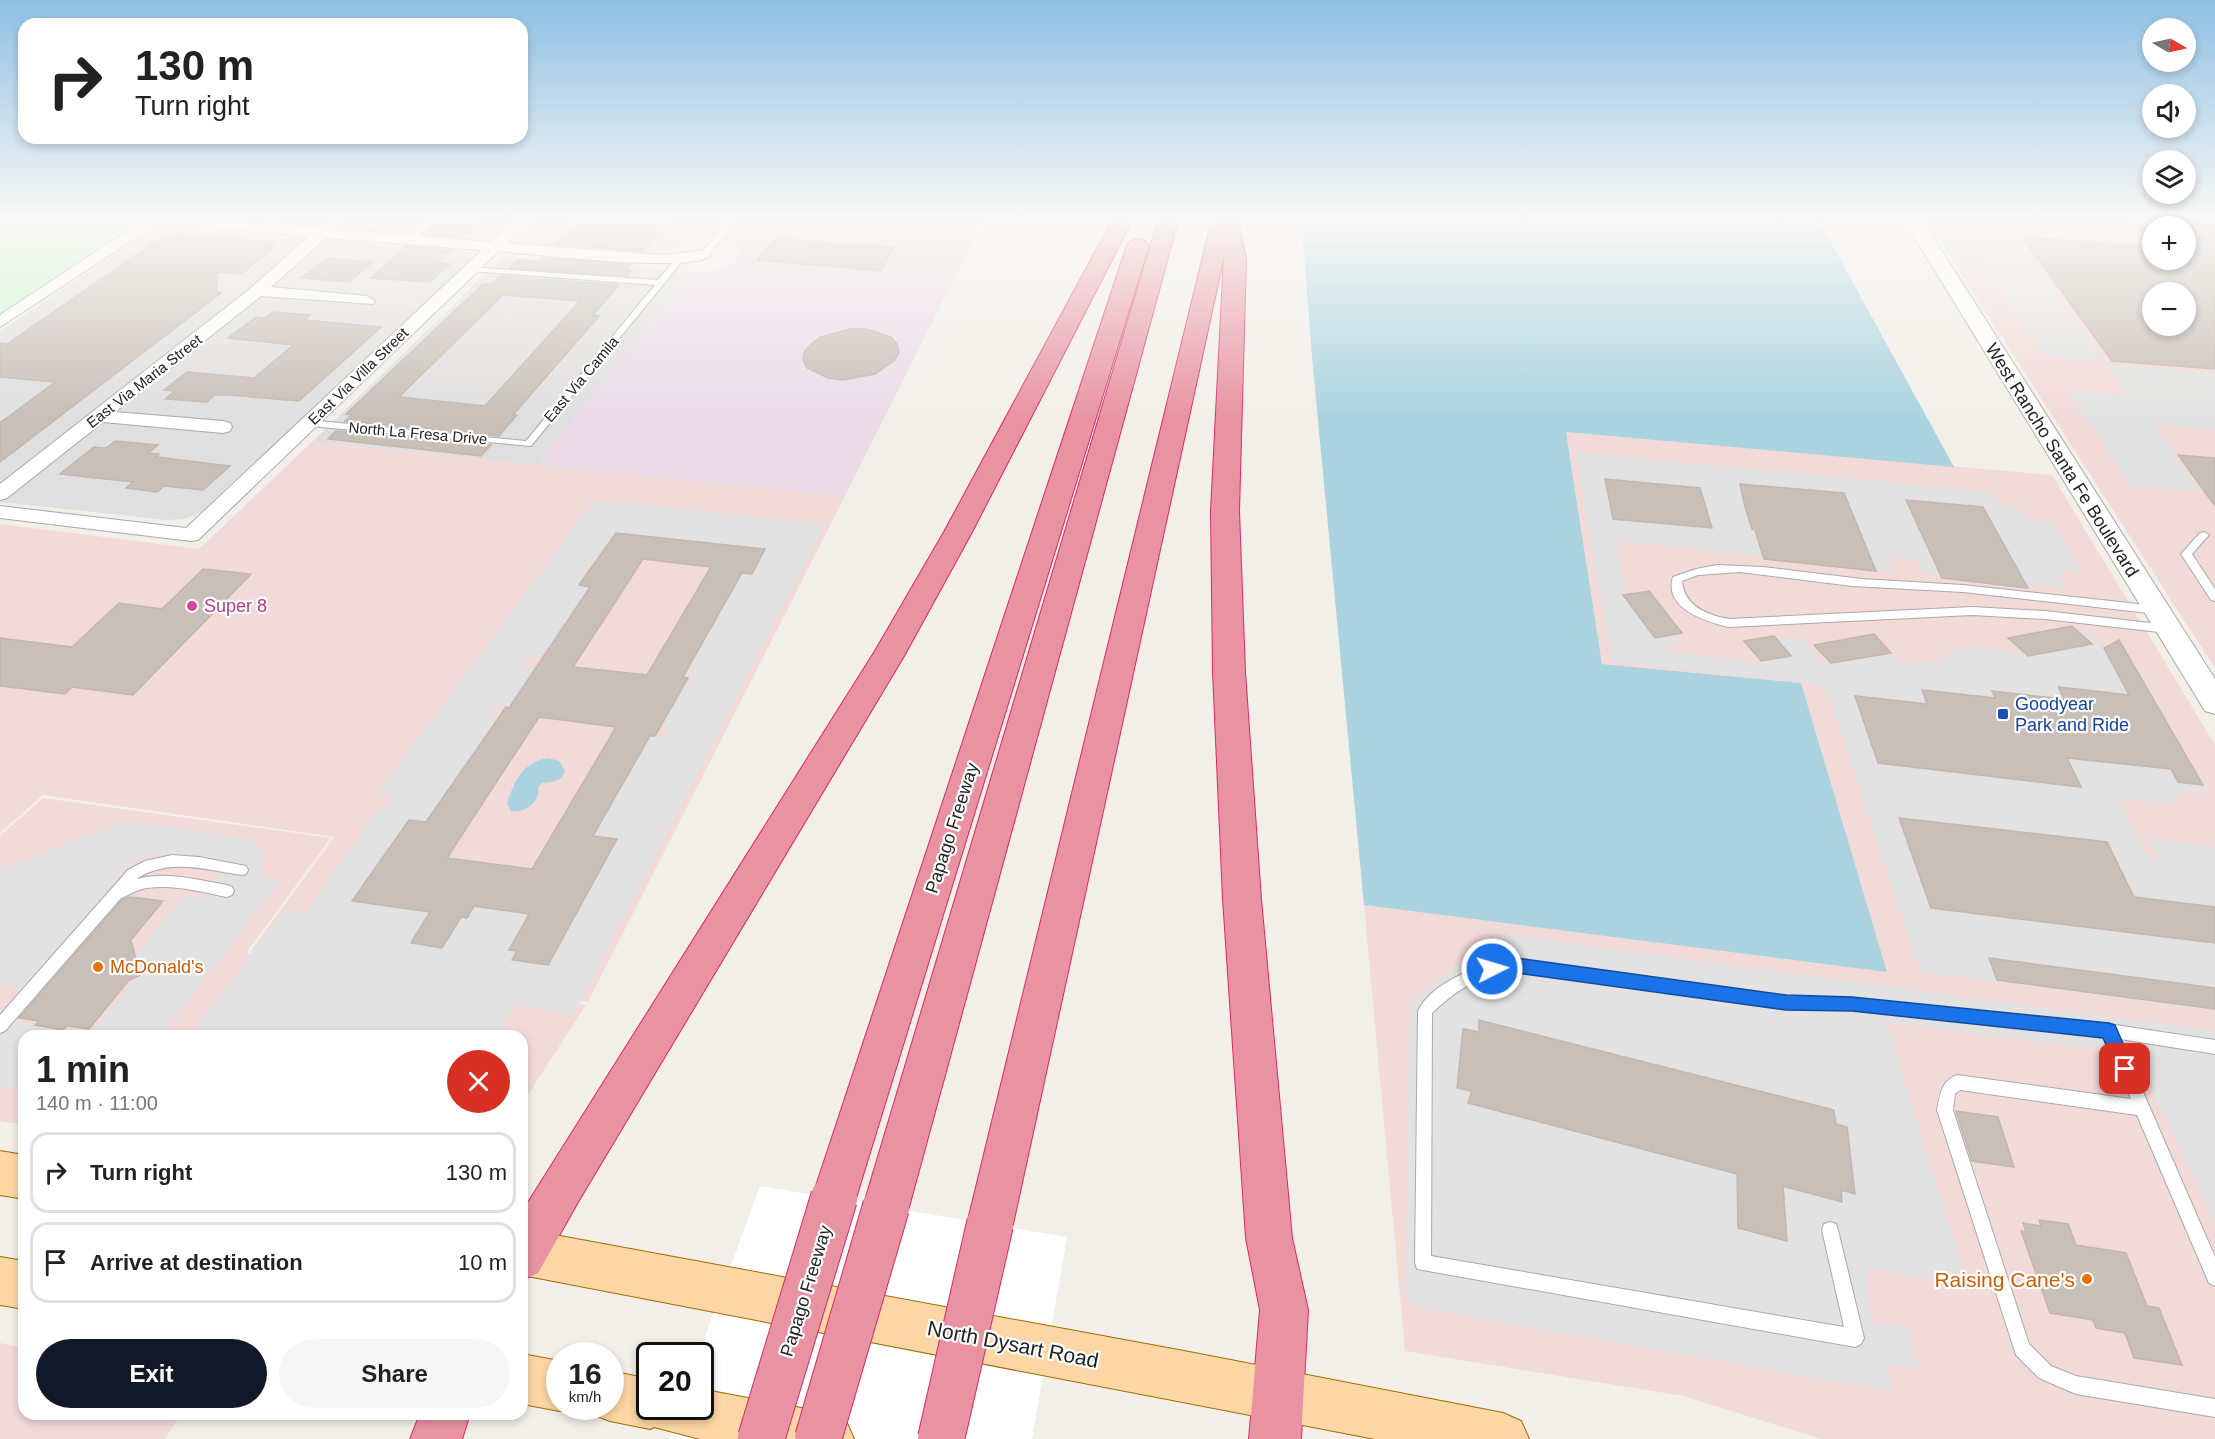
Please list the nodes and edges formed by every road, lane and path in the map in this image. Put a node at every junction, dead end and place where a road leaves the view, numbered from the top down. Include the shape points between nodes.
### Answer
1 (56, 284) edge
2 (264, 284) edge
3 (455, 284) edge
4 (660, 284) edge
5 (1089, 284) edge
6 (1126, 284) edge
7 (1150, 284) edge
8 (1207, 284) edge
9 (1234, 284) edge
10 (1953, 284) edge
11 (257, 291) junction
12 (367, 301) dead end
13 (0, 322) edge
14 (100, 416) junction
15 (309, 423) junction
16 (223, 427) dead end
17 (528, 444) joint
18 (0, 494) edge
19 (0, 512) edge
20 (2204, 535) dead end
21 (2215, 597) edge
22 (2163, 620) junction
23 (2215, 703) edge
24 (241, 870) dead end
25 (227, 891) dead end
26 (111, 899) junction
27 (0, 1026) edge
28 (2109, 1031) junction
29 (2215, 1047) edge
30 (2142, 1108) junction
31 (1830, 1230) dead end
32 (528, 1245) edge
33 (528, 1255) edge
34 (2215, 1277) edge
35 (0, 1281) edge
36 (18, 1284) edge
37 (528, 1380) edge
38 (546, 1383) edge
39 (2215, 1408) edge
40 (714, 1416) edge
41 (1277, 1417) edge
42 (443, 1420) edge
43 (436, 1439) edge
44 (761, 1439) edge
45 (818, 1439) edge
46 (828, 1439) edge
47 (941, 1439) edge
48 (1503, 1439) edge

1 - 13 street
2 - 11 street, East Via Maria Street
3 - 15 street, East Via Villa Street
4 - 17 lane, East Via Camila
5 - 32 highway via 888,656
6 - 44 highway, Papago Freeway, bridge
7 - 45 highway, bridge
8 - 47 highway, bridge
9 - 41 highway via 1225,511 1229,672 1269,1238 1284,1310
10 - 22 street, West Rancho Santa Fe Boulevard
11 - 12 street
11 - 14 street, East Via Maria Street
14 - 16 street
14 - 18 street, East Via Maria Street
15 - 17 lane, North La Fresa Drive
15 - 19 street, East Via Villa Street via 191,535
20 - 21 lane via 2186,554
22 - 22 lane via 1972,611 1729,623 1696,612 1681,600 1676,588 1677,579 1690,572 1704,568 1741,569 1853,582 1936,586
22 - 23 street, West Rancho Santa Fe Boulevard
24 - 26 lane via 159,861 133,874
25 - 26 lane via 153,880 138,882
26 - 27 lane
28 - 29 lane
28 - 30 lane
28 - 31 lane via 1852,1004 1786,1002 1509,964 1475,973 1448,987 1425,1011 1423,1263 1855,1338
30 - 34 lane
30 - 39 lane via 1958,1082 1948,1091 1945,1110 2022,1348 2045,1372 2076,1385
33 - 41 main road, North Dysart Road
35 - 36 main road
37 - 38 main road
40 - 46 main road
41 - 48 main road, North Dysart Road
42 - 43 highway

